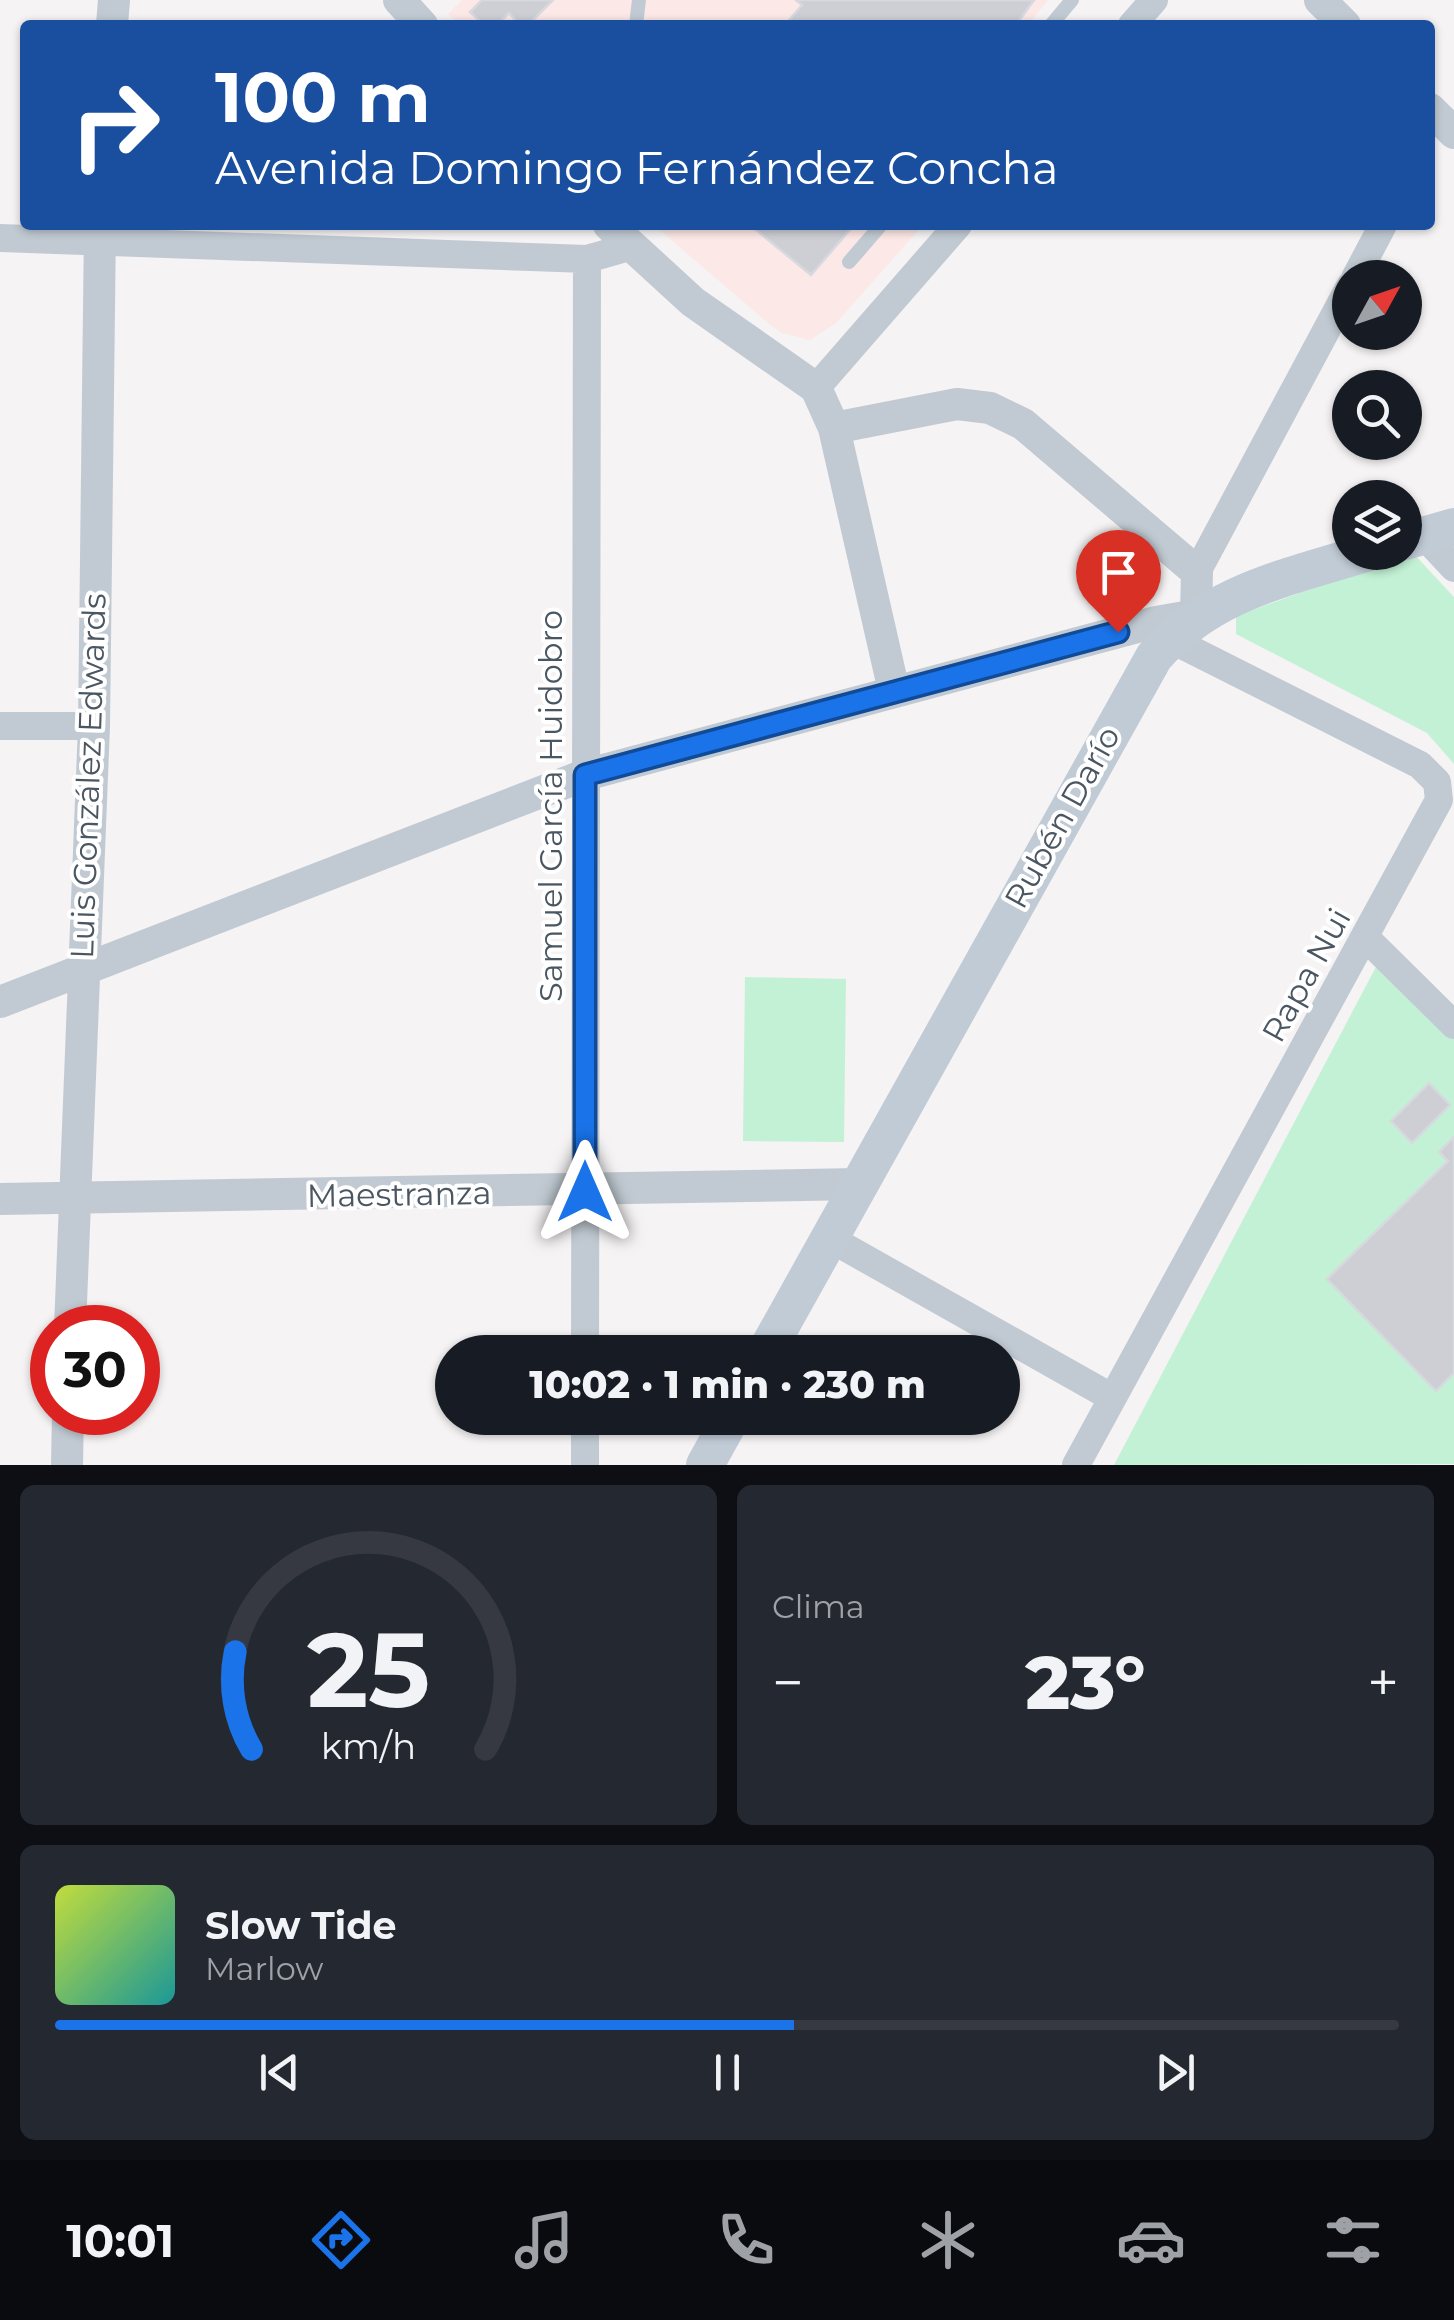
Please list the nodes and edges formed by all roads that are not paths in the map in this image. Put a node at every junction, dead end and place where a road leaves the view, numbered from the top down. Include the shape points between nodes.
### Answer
1 (399, 0) edge
2 (1072, 0) edge
3 (1154, 0) edge
4 (1320, 0) edge
5 (417, 20) edge
6 (1055, 20) edge
7 (1136, 20) edge
8 (1340, 20) edge
9 (877, 230) edge
10 (954, 230) edge
11 (1380, 230) edge
12 (100, 234) edge
13 (619, 236) edge
14 (0, 238) edge
15 (587, 259) junction
16 (1365, 260) edge
17 (849, 262) dead end
18 (1332, 320) edge
19 (816, 388) junction
20 (834, 428) junction
21 (1427, 534) edge
22 (1332, 564) edge
23 (1454, 568) edge
24 (1197, 572) junction
25 (1183, 627) junction
26 (894, 692) junction
27 (0, 726) edge
28 (94, 726) junction
29 (585, 775) junction
30 (1366, 938) junction
31 (81, 969) junction
32 (0, 1002) edge
33 (1454, 1025) edge
34 (858, 1184) junction
35 (585, 1192) junction
36 (73, 1198) junction
37 (0, 1199) edge
38 (829, 1238) junction
39 (71, 1305) edge
40 (585, 1335) edge
41 (775, 1335) edge
42 (1111, 1397) junction
43 (68, 1435) edge
44 (585, 1435) edge
45 (721, 1435) edge
46 (67, 1465) edge
47 (585, 1465) edge
48 (704, 1465) edge
49 (1076, 1465) edge

1 - 5 street
2 - 6 lane
3 - 7 street
4 - 8 street
9 - 17 lane
10 - 19 street
11 - 16 street
12 - 14 street
12 - 15 street
12 - 28 street, Luis González Edwards
13 - 15 street
13 - 19 street via 692,302
15 - 29 street, Samuel García Huidobro
18 - 24 street
19 - 20 street
20 - 24 street via 957,404 1008,415
20 - 26 street
21 - 23 street
22 - 25 main road via 1238,594
24 - 25 street
25 - 26 street
25 - 30 street, Rapa Nui via 1431,772 1439,800
25 - 34 main road, Rubén Darío via 1127,701
26 - 29 street
27 - 28 street
28 - 31 street, Luis González Edwards
29 - 31 street
29 - 35 street, Samuel García Huidobro
30 - 33 street
30 - 42 street, Rapa Nui
31 - 32 street
31 - 36 street, Luis González Edwards
34 - 35 street, Maestranza
34 - 38 main road, Rubén Darío
35 - 36 street, Maestranza
35 - 40 street, Samuel García Huidobro
36 - 37 street, Maestranza
36 - 39 street, Luis González Edwards
38 - 41 main road, Rubén Darío
38 - 42 street
42 - 49 street, Rapa Nui
43 - 46 street
44 - 47 street
45 - 48 main road

